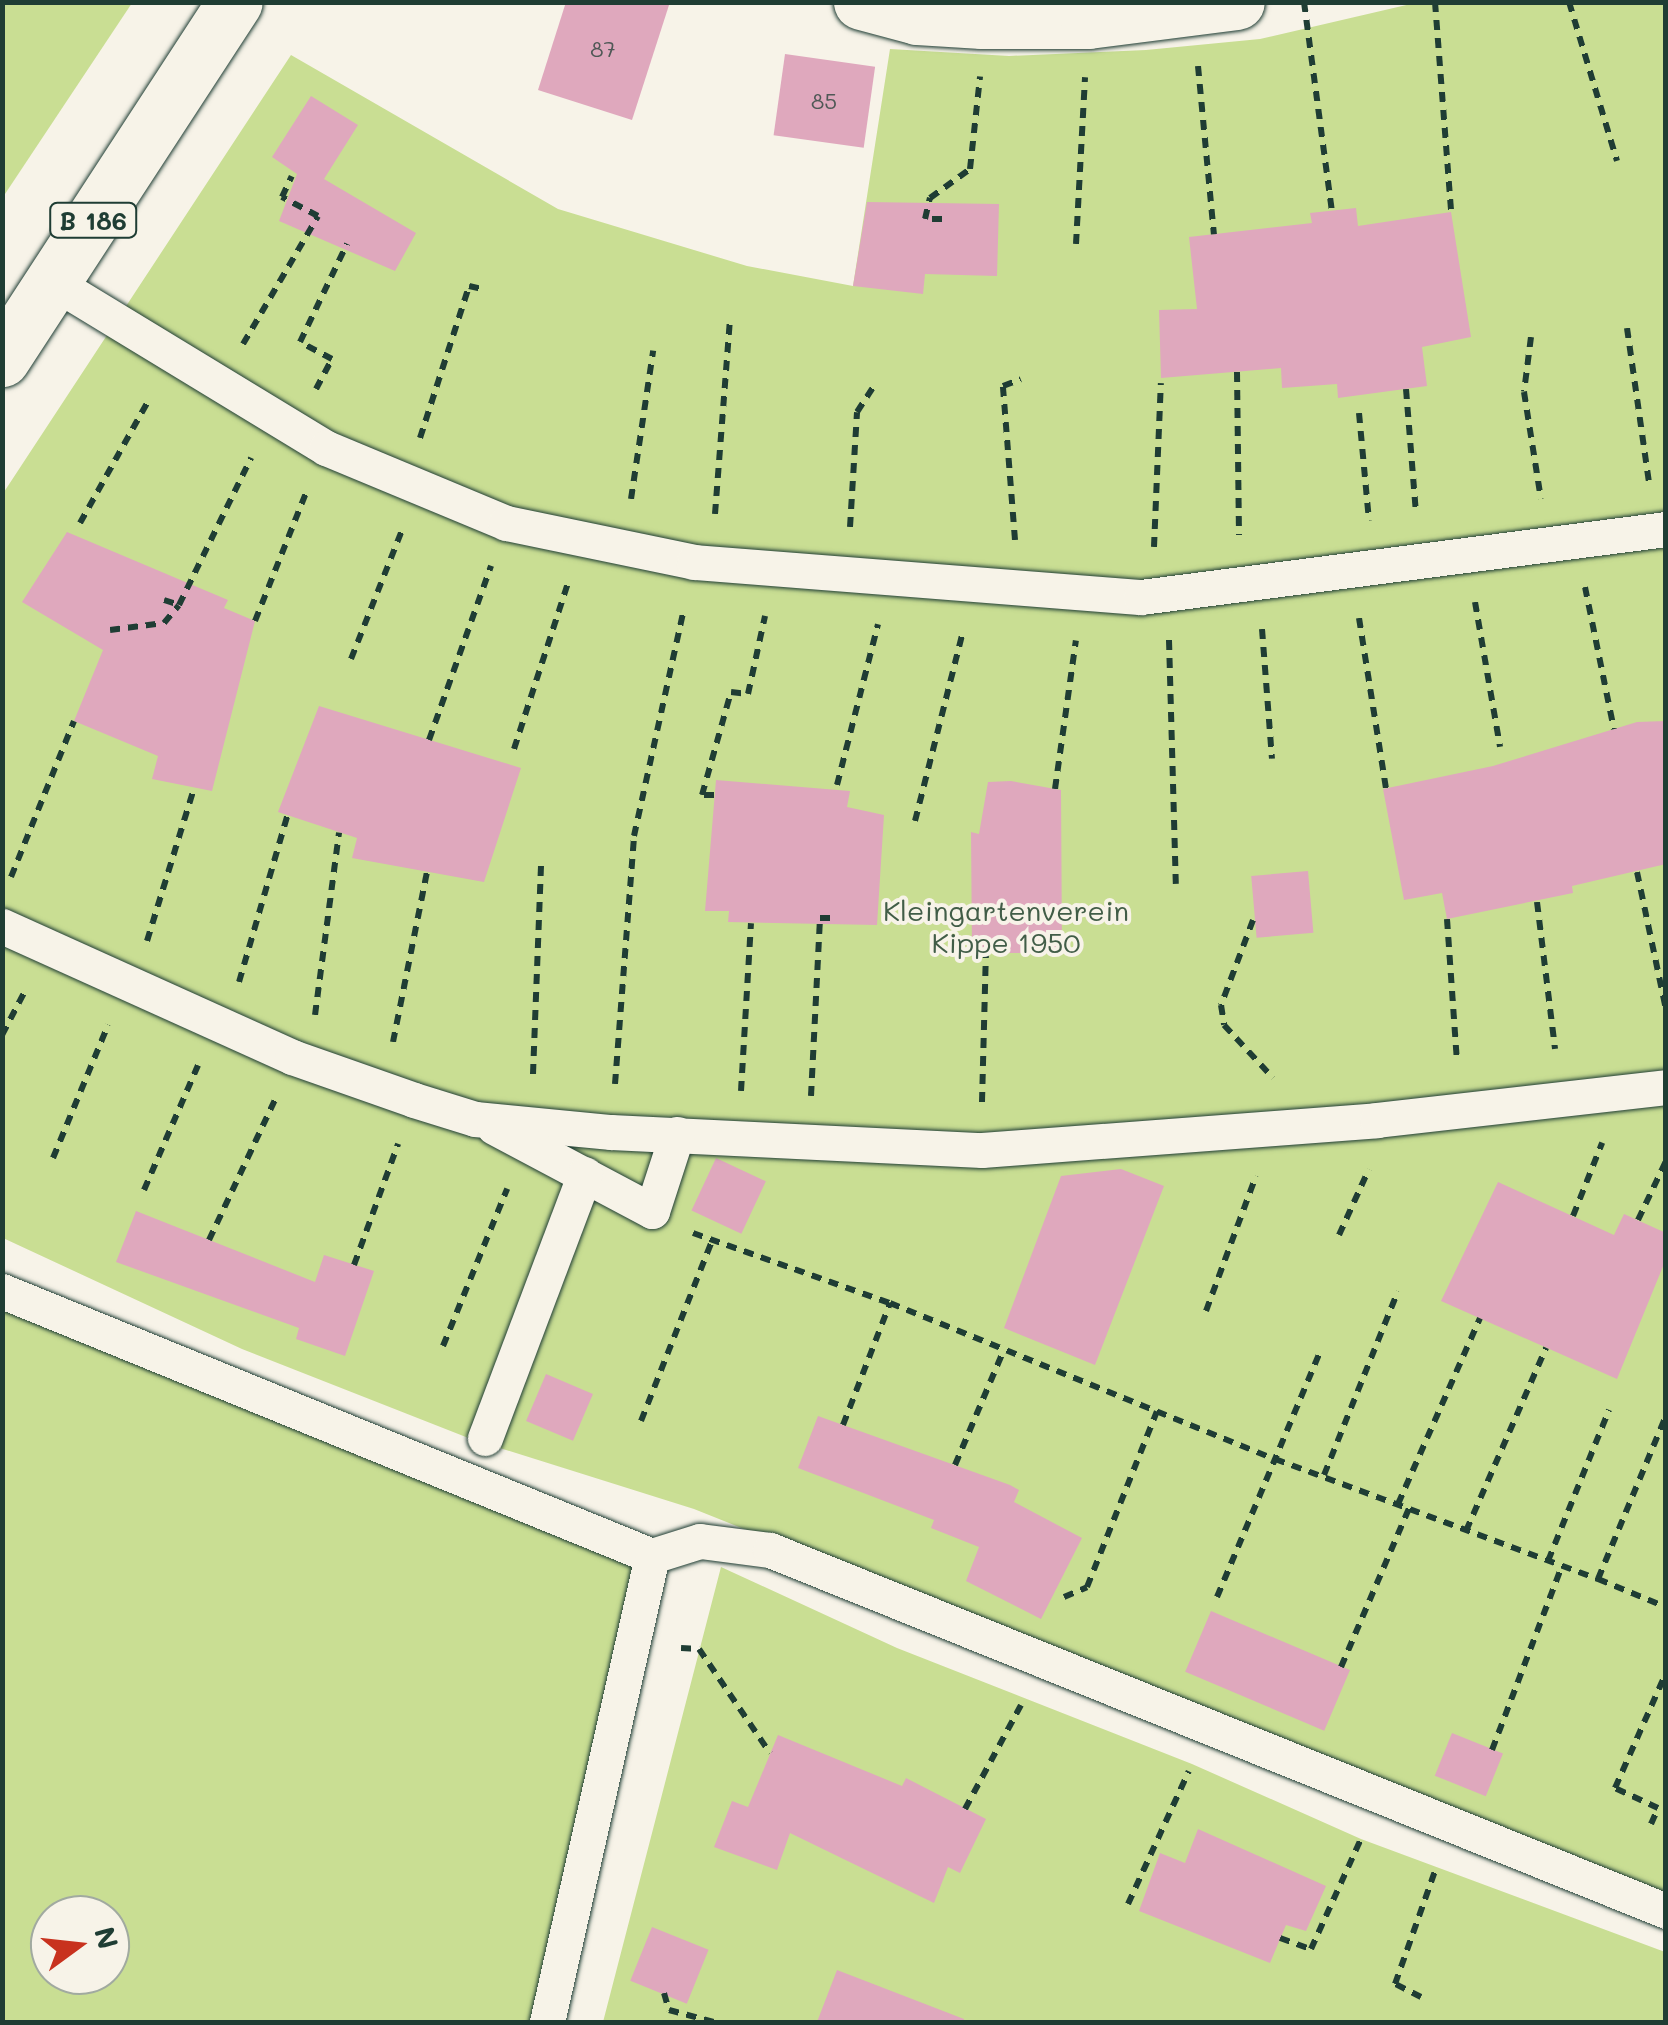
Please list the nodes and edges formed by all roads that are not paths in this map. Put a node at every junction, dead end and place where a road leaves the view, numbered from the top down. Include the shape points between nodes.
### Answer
1 (234, 2) edge
2 (861, 2) edge
3 (1213, 7) edge
4 (53, 282) junction
5 (2, 360) edge
6 (1661, 530) edge
7 (2, 926) edge
8 (1666, 1087) edge
9 (526, 1132) junction
10 (677, 1134) junction
11 (586, 1174) junction
12 (2, 1290) edge
13 (484, 1438) dead end
14 (652, 1556) junction
15 (1666, 1911) edge
16 (548, 2022) edge

1 - 4 main road, B 186
2 - 3 main road via 918,17 982,21 1088,21
4 - 5 main road, B 186
4 - 6 lane via 218,387 410,483 506,523 703,564 1163,595
7 - 9 lane via 299,1060
8 - 10 lane via 1377,1120 982,1150
9 - 10 lane
9 - 11 lane
10 - 11 lane via 652,1211
11 - 13 lane
12 - 14 lane
14 - 15 lane via 700,1541 770,1550
14 - 16 lane

